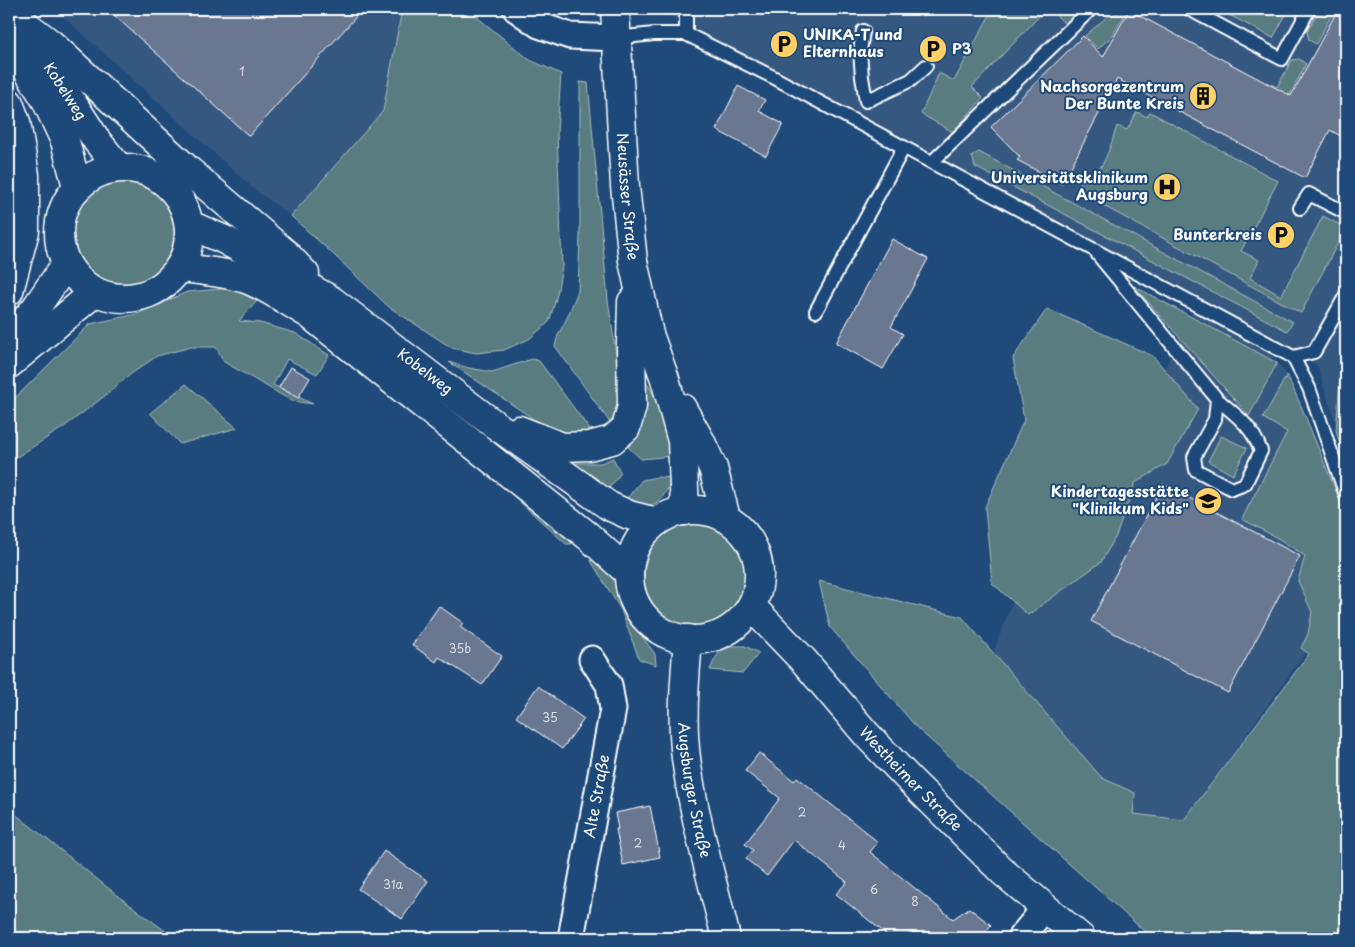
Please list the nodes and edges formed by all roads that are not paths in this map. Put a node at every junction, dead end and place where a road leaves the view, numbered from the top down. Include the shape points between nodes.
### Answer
1 (516, 9) edge
2 (614, 9) edge
3 (686, 9) edge
4 (1091, 9) edge
5 (1189, 9) edge
6 (1309, 9) edge
7 (9, 12) edge
8 (9, 18) edge
9 (863, 31) dead end
10 (686, 34) junction
11 (616, 38) junction
12 (9, 47) edge
13 (926, 66) dead end
14 (866, 101) junction
15 (9, 103) edge
16 (855, 121) junction
17 (904, 147) junction
18 (932, 162) junction
19 (118, 168) junction
20 (77, 187) junction
21 (1300, 208) dead end
22 (1346, 213) edge
23 (190, 225) junction
24 (1093, 249) junction
25 (633, 261) junction
26 (66, 264) junction
27 (180, 268) junction
28 (9, 291) edge
29 (95, 292) junction
30 (1346, 295) edge
31 (331, 300) junction
32 (816, 311) dead end
33 (9, 338) edge
34 (1293, 357) junction
35 (9, 364) edge
36 (666, 380) junction
37 (1217, 399) junction
38 (483, 416) junction
39 (1346, 495) edge
40 (685, 511) junction
41 (726, 518) junction
42 (656, 522) junction
43 (629, 573) junction
44 (752, 607) junction
45 (688, 639) junction
46 (592, 659) dead end
47 (1044, 907) junction
48 (571, 938) edge
49 (726, 938) edge
50 (1020, 938) edge
51 (1081, 938) edge

1 - 11 street via 539,25 570,36
2 - 11 main road, Neusässer Straße
3 - 10 lane
4 - 18 lane
5 - 6 lane via 1282,59
7 - 31 main road via 51,44 189,171 285,253
8 - 19 main road, Kobelweg via 42,56 97,142
9 - 14 lane via 860,51
10 - 11 lane
10 - 16 lane
11 - 25 main road, Neusässer Straße
12 - 20 main road, Kobelweg via 46,100 65,141
13 - 14 lane via 911,80
14 - 16 lane
15 - 28 main road via 16,122 25,175 25,231
16 - 17 lane
17 - 18 lane
17 - 32 lane
18 - 24 lane
19 - 20 main road via 96,174
19 - 23 main road via 157,176 179,197
20 - 26 main road via 67,200 60,220 59,241
21 - 22 lane via 1309,194
23 - 27 main road via 189,246
23 - 31 main road, Kobelweg via 225,240
24 - 34 lane
24 - 37 lane
25 - 36 main road, Neusässer Straße via 649,334
25 - 38 main road via 632,406 626,428 612,440 589,446 562,447
26 - 29 main road via 79,281
26 - 33 main road via 35,309
27 - 29 main road via 165,285 142,296 117,299
27 - 43 main road, Kobelweg via 244,278 309,314 588,536
29 - 35 main road
30 - 34 lane via 1314,352
31 - 38 main road, Kobelweg
34 - 39 lane via 1309,388
36 - 40 main road, Neusässer Straße via 682,441
36 - 41 main road, Neusässer Straße via 704,447
37 - 37 lane via 1249,427 1260,451 1245,484 1232,489 1196,470 1194,457 1215,419
38 - 42 main road, Kobelweg via 609,506 629,516
40 - 41 main road via 699,510
40 - 42 main road
41 - 44 main road via 742,530 758,559 758,591
42 - 43 main road via 634,550
43 - 45 main road via 634,599 642,613 666,634
44 - 45 main road via 730,630 714,637
44 - 47 main road, Westheimer Straße via 907,777 1003,872
45 - 49 main road, Augsburger Straße via 684,706 686,757
46 - 48 street, Alte Straße via 609,686 613,709
47 - 50 street
47 - 51 main road, Westheimer Straße

